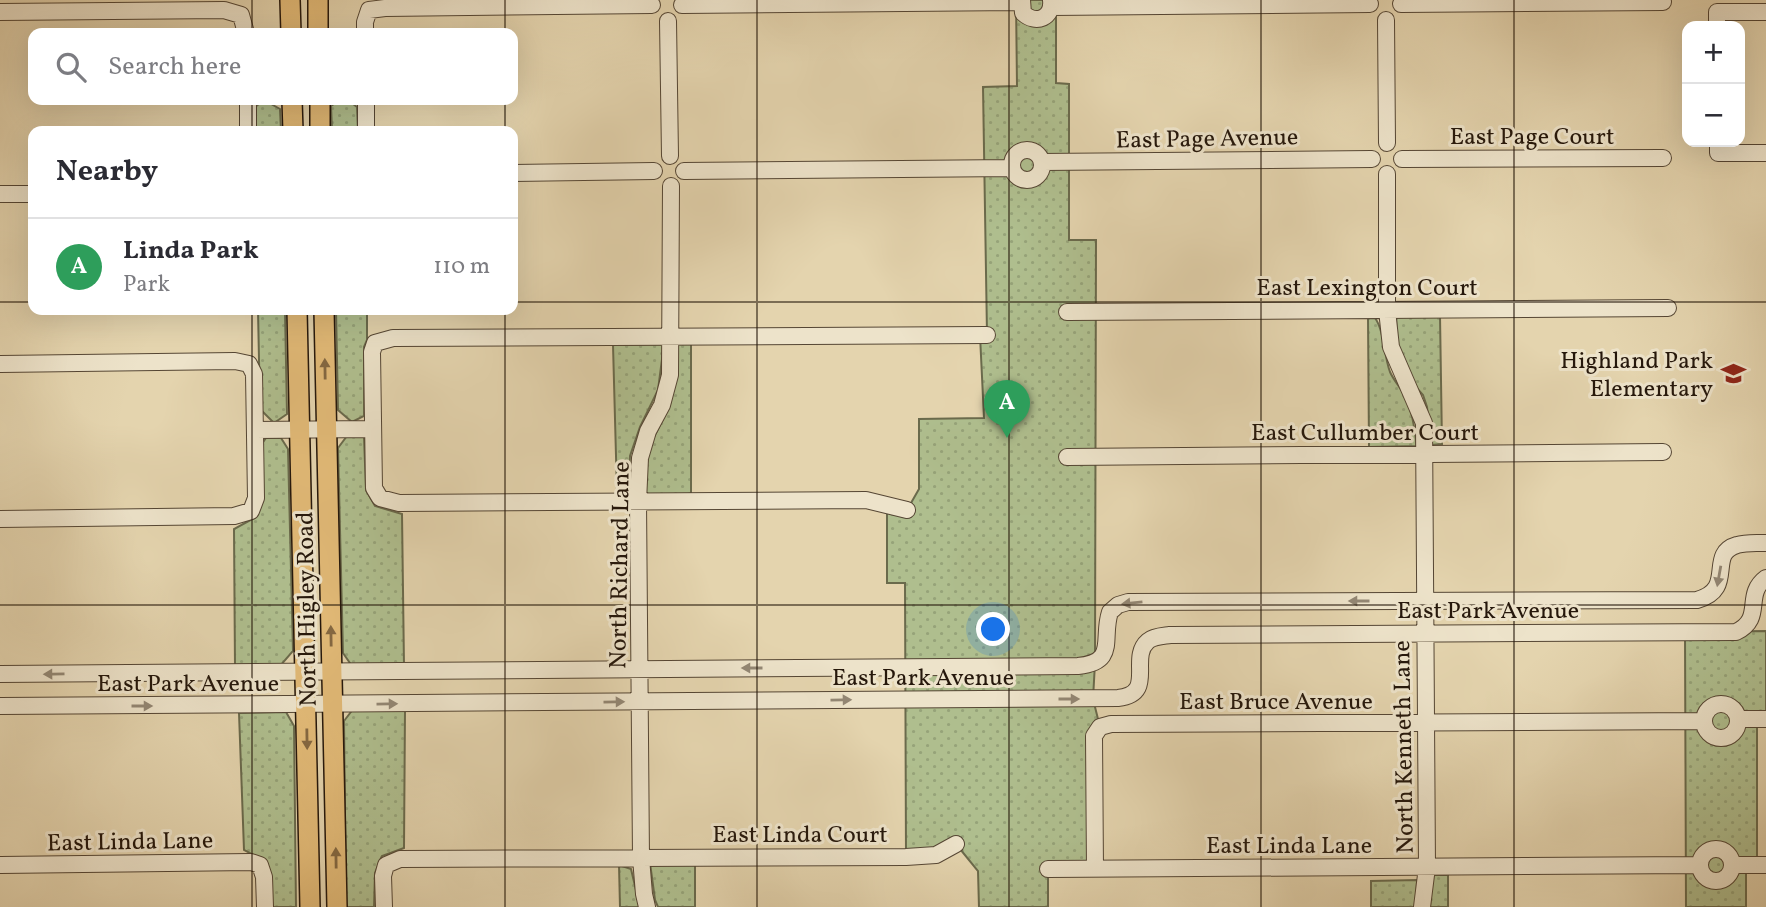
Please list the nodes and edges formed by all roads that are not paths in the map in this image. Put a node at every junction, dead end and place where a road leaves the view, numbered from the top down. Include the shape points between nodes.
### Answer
1 (290, 0) edge
2 (318, 0) edge
3 (1021, 1) edge
4 (653, 2) edge
5 (682, 2) edge
6 (1371, 2) edge
7 (1401, 2) edge
8 (1662, 2) dead end
9 (1051, 4) edge
10 (0, 12) edge
11 (1766, 12) edge
12 (1717, 19) edge
13 (1386, 20) junction
14 (668, 21) junction
15 (245, 28) edge
16 (291, 28) edge
17 (318, 28) edge
18 (365, 28) edge
19 (248, 105) edge
20 (292, 105) edge
21 (320, 105) edge
22 (366, 105) edge
23 (248, 126) edge
24 (293, 126) edge
25 (320, 126) edge
26 (366, 126) edge
27 (1387, 144) junction
28 (1718, 148) edge
29 (1766, 153) edge
30 (670, 156) junction
31 (1663, 158) dead end
32 (1372, 159) junction
33 (1402, 159) junction
34 (684, 171) junction
35 (654, 172) junction
36 (518, 173) edge
37 (1387, 174) junction
38 (671, 186) junction
39 (0, 194) edge
40 (28, 194) edge
41 (1668, 308) dead end
42 (1387, 310) junction
43 (1067, 312) dead end
44 (298, 315) edge
45 (324, 315) edge
46 (987, 335) dead end
47 (671, 337) junction
48 (0, 365) edge
49 (327, 429) junction
50 (373, 429) junction
51 (255, 430) junction
52 (300, 430) junction
53 (1663, 452) dead end
54 (1424, 454) junction
55 (1067, 457) dead end
56 (638, 502) junction
57 (907, 510) dead end
58 (0, 519) edge
59 (1766, 543) edge
60 (1766, 578) edge
61 (1425, 600) junction
62 (1425, 634) junction
63 (640, 669) junction
64 (306, 671) junction
65 (332, 671) junction
66 (0, 674) edge
67 (640, 701) junction
68 (333, 704) junction
69 (306, 705) junction
70 (0, 706) edge
71 (1738, 719) junction
72 (1766, 719) edge
73 (1704, 721) junction
74 (1425, 723) junction
75 (956, 844) dead end
76 (642, 858) junction
77 (0, 864) edge
78 (1766, 865) edge
79 (1427, 867) junction
80 (1048, 869) dead end
81 (1095, 869) junction
82 (265, 907) edge
83 (310, 907) edge
84 (337, 907) edge
85 (384, 907) edge
86 (647, 907) edge
87 (1422, 907) edge

1 - 16 main road
2 - 17 main road
3 - 5 street
3 - 9 street via 1023,13 1035,20 1047,16
4 - 14 street via 656,16
4 - 18 street via 385,8 369,10
5 - 14 street via 679,15
6 - 9 street
6 - 13 street via 1376,16
7 - 8 street
7 - 13 street via 1398,14
10 - 15 street via 225,10 241,15
11 - 12 street
13 - 27 street
14 - 30 street
19 - 23 street
20 - 24 main road
21 - 25 main road
22 - 26 street
27 - 32 street via 1376,148
27 - 33 street via 1398,149
28 - 29 street
30 - 34 street via 680,161
30 - 35 street via 660,159
31 - 33 street, East Page Court
32 - 34 street, East Page Avenue via 1042,162 1039,174 1030,180 1019,177 1012,168
32 - 37 street via 1377,170
33 - 37 street via 1396,171
34 - 38 street via 680,181
35 - 36 street
35 - 38 street via 659,182
37 - 42 street, North Kenneth Lane
38 - 47 street, North Richard Lane
39 - 40 street
41 - 42 street, East Lexington Court
42 - 43 street, East Lexington Court
42 - 54 street, North Kenneth Lane via 1391,347 1424,423
44 - 52 main road, North Higley Road
49 -> 45 main road, North Higley Road
46 - 47 street
47 - 50 street via 393,338 375,343
47 - 56 street, North Richard Lane via 670,375 640,458
48 - 51 street via 249,364 254,374
49 - 50 street
49 - 52 street
65 -> 49 main road, North Higley Road
50 - 56 street via 374,488 380,498 398,503
51 - 52 street
51 - 58 street via 256,498 251,511 234,516
52 - 64 main road, North Higley Road
53 - 54 street, East Cullumber Court
54 - 55 street, East Cullumber Court
54 - 61 street, North Kenneth Lane
56 - 57 street via 866,500
56 - 63 street, North Richard Lane
59 -> 61 street, East Park Avenue via 1735,545 1725,552 1717,587 1697,600
60 - 62 street, East Park Avenue via 1754,595 1752,617 1736,632
61 - 62 street, North Kenneth Lane
61 -> 63 street, East Park Avenue via 1128,602 1110,612 1105,654 1095,663 1078,666
67 -> 62 street, East Park Avenue via 1118,698 1138,688 1143,650 1156,637
62 - 74 street, North Kenneth Lane
63 - 65 street, East Park Avenue
63 - 67 street, North Richard Lane
64 - 65 street, East Park Avenue
64 -> 66 street, East Park Avenue
64 - 69 main road, North Higley Road
65 - 68 main road, North Higley Road
68 -> 67 street, East Park Avenue
67 - 76 street, North Richard Lane
68 - 69 street, East Park Avenue
84 -> 68 main road, North Higley Road
70 -> 69 street, East Park Avenue
69 -> 83 main road, North Higley Road
71 - 72 street, East Bruce Avenue
71 - 73 street, East Bruce Avenue via 1732,708 1718,705
71 - 73 street via 1735,731 1724,738 1712,736
73 - 74 street, East Bruce Avenue
74 - 79 street, North Kenneth Lane
74 - 81 street, East Bruce Avenue via 1100,727 1094,736
75 - 76 street, East Linda Court via 936,855 916,856
76 - 85 street via 400,859 386,864
76 - 86 street, North Richard Lane
77 - 82 street, East Linda Lane via 251,862 260,864
78 - 79 street, East Linda Lane via 1732,865 1729,855 1718,849 1706,852 1699,865
79 - 81 street, East Linda Lane
79 - 87 street, North Kenneth Lane
80 - 81 street, East Linda Lane

